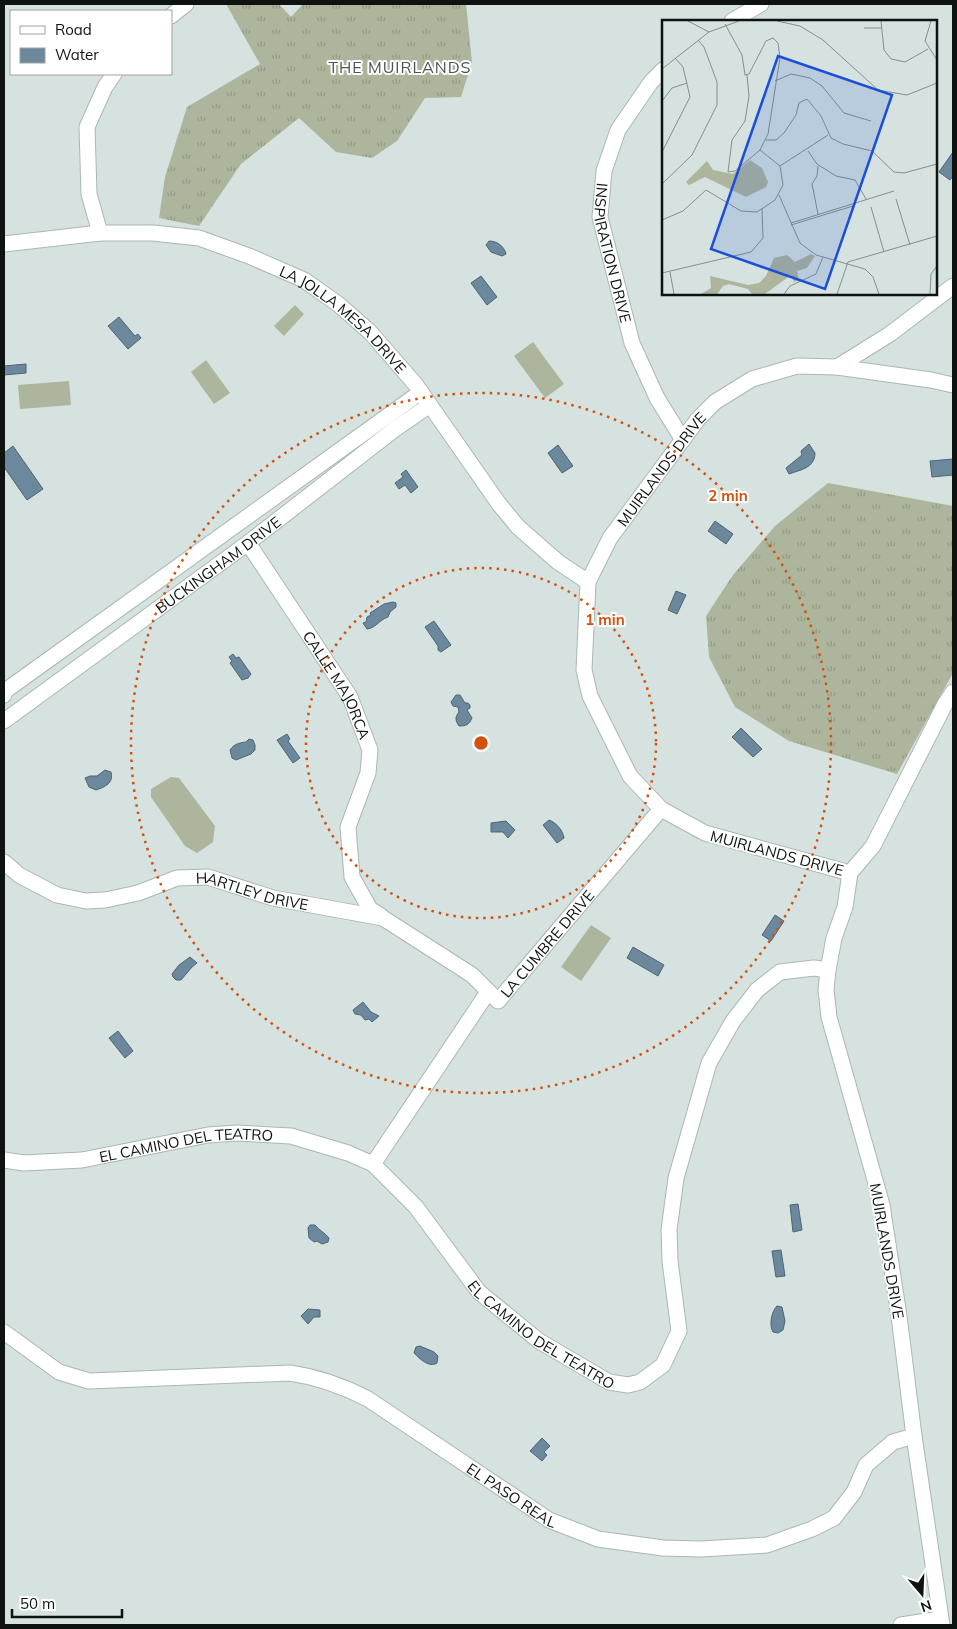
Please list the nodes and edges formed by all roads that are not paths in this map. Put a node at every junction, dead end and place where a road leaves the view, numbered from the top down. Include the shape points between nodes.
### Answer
1 (186, 4) edge
2 (761, 4) edge
3 (172, 15) edge
4 (734, 20) edge
5 (662, 71) edge
6 (113, 75) edge
7 (100, 232) junction
8 (4, 244) edge
9 (953, 286) edge
10 (837, 367) junction
11 (953, 385) edge
12 (426, 399) junction
13 (683, 440) junction
14 (248, 543) junction
15 (588, 582) junction
16 (953, 692) edge
17 (4, 695) edge
18 (4, 719) edge
19 (661, 809) junction
20 (4, 862) edge
21 (850, 873) junction
22 (383, 918) junction
23 (828, 970) junction
24 (488, 992) junction
25 (4, 1160) edge
26 (373, 1164) junction
27 (4, 1332) edge
28 (914, 1436) junction
29 (941, 1622) edge
30 (901, 1625) edge

1 - 3 street
2 - 4 street
5 - 13 street, INSPIRATION DRIVE via 618,130 604,171 600,217 632,343 657,398
6 - 7 street via 88,127 89,194
7 - 8 street, LA JOLLA MESA DRIVE
7 - 12 street, LA JOLLA MESA DRIVE via 199,238 304,280 370,332
9 - 10 street via 890,334
10 - 11 street, MUIRLANDS DRIVE
10 - 13 street, MUIRLANDS DRIVE via 797,366 752,379 715,402
12 - 14 street, BUCKINGHAM DRIVE via 387,435
12 - 15 street, LA JOLLA MESA DRIVE via 498,504 518,527 558,562
12 - 17 street, BUCKINGHAM DRIVE via 127,602
13 - 15 street, MUIRLANDS DRIVE via 610,538
14 - 18 street, BUCKINGHAM DRIVE
14 - 22 street, CALLE MAJORCA via 350,697 370,750 368,773 348,827 352,877 370,909
15 - 19 street, MUIRLANDS DRIVE via 584,670 590,696 630,776
16 - 21 street via 874,846
19 - 21 street, MUIRLANDS DRIVE via 705,833
19 - 24 street, LA CUMBRE DRIVE via 498,1001
20 - 22 street, HARTLEY DRIVE via 19,875 57,895 86,901 138,893 177,878 208,877 274,898
21 - 23 street, MUIRLANDS DRIVE via 845,907 834,938
22 - 24 street, HARTLEY DRIVE via 472,975
23 - 26 street, EL CAMINO DEL TEATRO via 814,968 780,972 757,990 733,1021 709,1063 676,1178 669,1230 679,1331 663,1365 640,1382 628,1385 609,1382 538,1341 479,1292 416,1207
23 - 28 street, MUIRLANDS DRIVE via 829,1017 882,1205
24 - 26 street, LA CUMBRE DRIVE
25 - 26 street, EL CAMINO DEL TEATRO via 24,1163 82,1160 237,1133 291,1136
27 - 28 street, EL PASO REAL via 60,1372 89,1381 290,1373 344,1386 549,1520 598,1539 663,1548 701,1550 767,1544 812,1529 834,1518 854,1492 866,1465 893,1442
28 - 29 street, MUIRLANDS DRIVE
29 - 30 street

